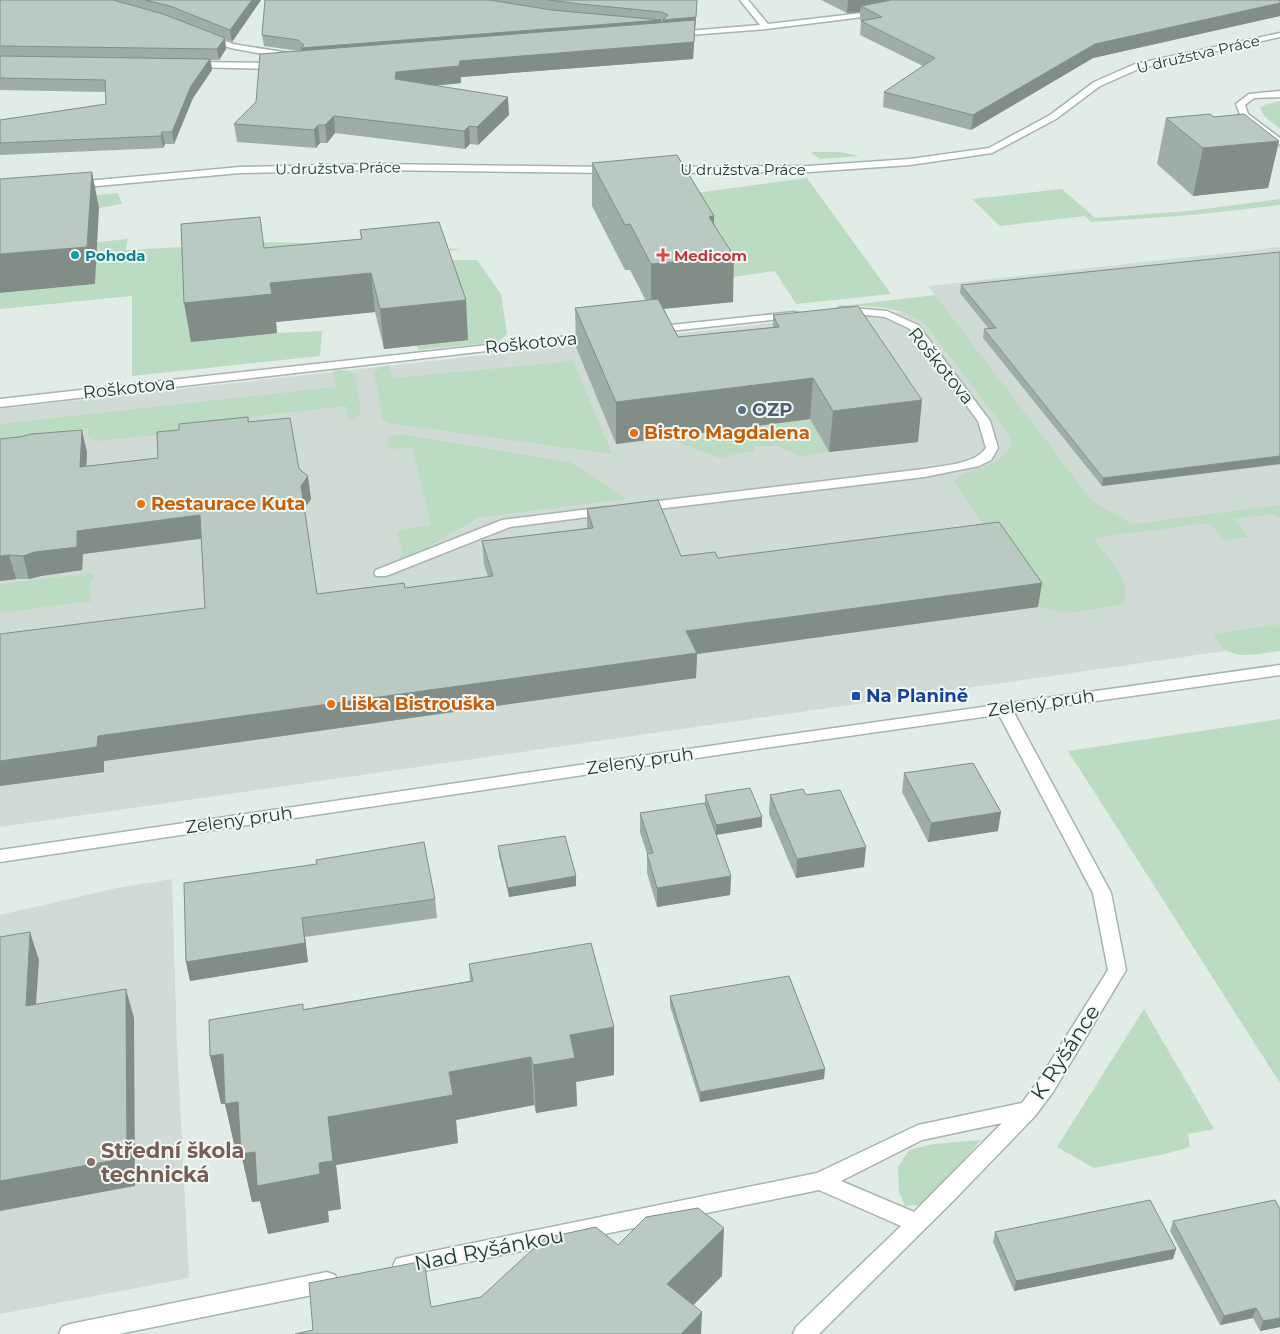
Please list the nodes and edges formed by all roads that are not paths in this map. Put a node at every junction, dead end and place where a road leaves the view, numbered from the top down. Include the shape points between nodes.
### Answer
1 (744, 0) edge
2 (888, 11) edge
3 (766, 26) junction
4 (666, 31) edge
5 (195, 32) edge
6 (1280, 35) edge
7 (301, 56) edge
8 (183, 65) edge
9 (292, 65) edge
10 (1280, 94) edge
11 (1280, 142) edge
12 (622, 170) edge
13 (652, 170) edge
14 (66, 186) edge
15 (826, 312) edge
16 (808, 314) edge
17 (640, 331) edge
18 (605, 335) edge
19 (0, 402) edge
20 (381, 573) dead end
21 (1280, 670) edge
22 (1004, 709) junction
23 (0, 856) edge
24 (1028, 1110) junction
25 (820, 1181) junction
26 (917, 1223) junction
27 (383, 1270) edge
28 (344, 1278) edge
29 (70, 1334) edge
30 (804, 1334) edge

1 - 3 street
2 - 3 street
3 - 4 street
5 - 7 street via 231,46
6 - 13 street, U družstva Práce via 1138,66 1097,84 1053,117 992,150 910,162 808,169
8 - 9 street
10 - 11 street via 1252,96 1240,104 1244,115
12 - 14 street, U družstva Práce via 374,167 240,170
15 - 20 street, Roškotova via 848,310 886,314 914,326 984,421 992,448 986,457 974,463 924,473 507,523
16 - 17 street
18 - 19 street, Roškotova
21 - 22 street, Zelený pruh
22 - 23 street, Zelený pruh
22 - 24 street, K Ryšánce via 1102,893 1117,970
24 - 25 street, Nad Ryšánkou via 918,1133
24 - 26 street, K Ryšánce
25 - 26 street
25 - 27 street, Nad Ryšánkou
26 - 30 street, K Ryšánce
28 - 29 street

